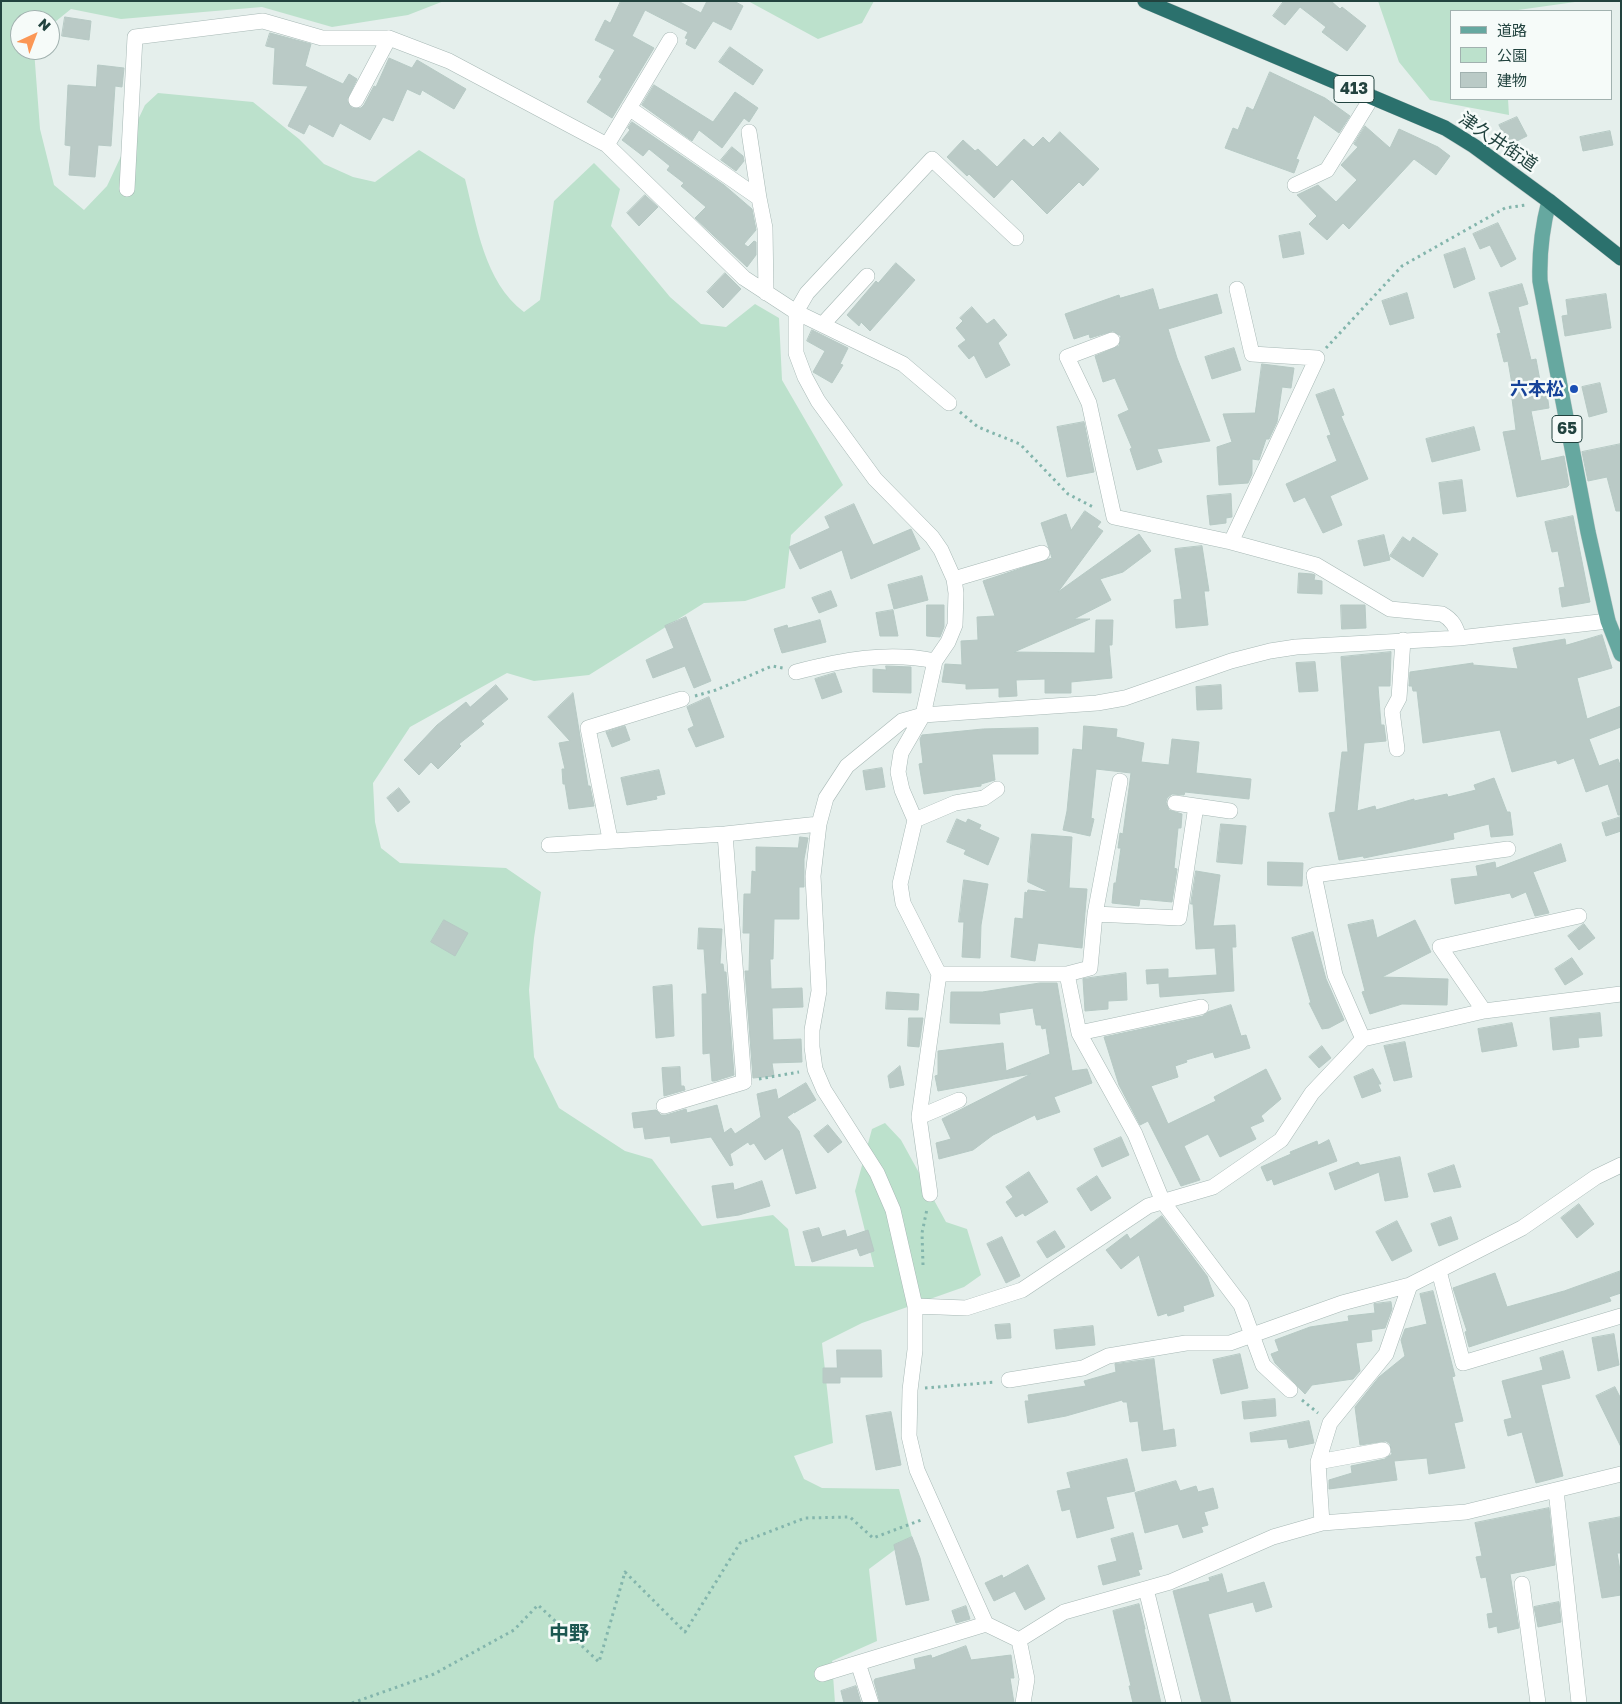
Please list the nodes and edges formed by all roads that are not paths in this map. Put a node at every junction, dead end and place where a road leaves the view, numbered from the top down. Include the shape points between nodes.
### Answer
1 (1145, 1) edge
2 (389, 38) junction
3 (670, 40) dead end
4 (1372, 97) junction
5 (356, 100) dead end
6 (629, 108) junction
7 (748, 132) dead end
8 (607, 145) junction
9 (1295, 185) dead end
10 (127, 189) dead end
11 (759, 198) junction
12 (1549, 201) junction
13 (1016, 238) dead end
14 (1621, 258) edge
15 (867, 276) dead end
16 (1237, 289) dead end
17 (766, 293) junction
18 (796, 312) junction
19 (823, 324) junction
20 (1112, 340) dead end
21 (950, 403) road end
22 (1231, 542) junction
23 (1042, 553) dead end
24 (954, 579) junction
25 (1608, 621) junction
26 (1459, 638) junction
27 (1403, 640) junction
28 (1620, 649) edge
29 (935, 661) junction
30 (796, 672) road end
31 (682, 699) road end
32 (923, 715) junction
33 (1398, 749) dead end
34 (1120, 781) dead end
35 (997, 789) dead end
36 (1175, 803) dead end
37 (1196, 806) junction
38 (1230, 811) dead end
39 (915, 820) junction
40 (819, 824) junction
41 (725, 834) junction
42 (610, 840) junction
43 (549, 845) dead end
44 (1508, 849) dead end
45 (1095, 914) junction
46 (1579, 916) dead end
47 (939, 974) junction
48 (1067, 974) junction
49 (1621, 994) edge
50 (1201, 1007) dead end
51 (1484, 1011) junction
52 (1079, 1033) junction
53 (1363, 1039) junction
54 (959, 1100) dead end
55 (664, 1106) dead end
56 (919, 1117) junction
57 (1621, 1165) edge
58 (930, 1194) road end
59 (1163, 1202) junction
60 (1439, 1271) junction
61 (1410, 1285) junction
62 (915, 1306) junction
63 (1621, 1316) edge
64 (1253, 1334) junction
65 (1009, 1380) road end
66 (1290, 1390) road end
67 (1383, 1450) dead end
68 (1318, 1462) junction
69 (1621, 1474) edge
70 (1556, 1490) junction
71 (1322, 1523) junction
72 (1522, 1584) dead end
73 (1146, 1589) junction
74 (986, 1624) junction
75 (1019, 1640) junction
76 (858, 1663) junction
77 (822, 1674) dead end
78 (870, 1703) edge
79 (1023, 1703) edge
80 (1174, 1703) edge
81 (1538, 1703) edge
82 (1579, 1703) edge

1 - 4 highway, 津久井街道 / 413
2 - 5 street
2 - 8 street via 449,61
2 - 10 street via 322,38 263,20 135,37
3 - 6 street
4 - 9 street via 1327,170
4 - 12 highway, 津久井街道 / 413 via 1452,133
6 - 8 street
6 - 11 street
7 - 11 street
8 - 17 street via 725,261
11 - 17 street via 765,228
12 - 14 highway, 津久井街道 / 413
12 - 25 main road, 65 via 1539,253 1540,281 1569,442
13 - 18 street via 932,159 807,293
15 - 19 street
16 - 22 street via 1252,354 1317,358
17 - 18 street
18 - 19 street
18 - 24 street via 796,353 818,401 875,479 932,537
19 - 21 street via 904,364
20 - 22 street via 1067,357 1089,403 1114,516
22 - 26 street via 1316,565 1390,609 1442,614 1455,624
23 - 24 street
24 - 29 street via 954,624 948,642
25 - 26 street
25 - 28 main road, 65
26 - 27 street
27 - 32 street via 1296,647 1250,655 1116,700
27 - 33 street via 1400,698 1392,711
29 - 30 street via 871,657 832,662
29 - 32 street
31 - 42 street via 588,728
32 - 39 street via 902,753 898,772
32 - 40 street via 902,721 847,766 826,798
34 - 45 street
35 - 39 street via 984,798 955,803
36 - 37 street
37 - 38 street
37 - 45 street via 1179,918
39 - 47 street via 901,876 901,894
40 - 41 street
40 - 62 street via 813,876 819,991 812,1030 815,1069 824,1090 877,1173 893,1210
41 - 42 street
41 - 55 street via 744,1082
42 - 43 street
44 - 53 street via 1314,875 1335,975
45 - 48 street via 1090,968
46 - 51 street via 1440,947
47 - 48 street
47 - 56 street
48 - 52 street
49 - 51 street
50 - 52 street
51 - 53 street
52 - 59 street via 1135,1134
53 - 59 street via 1312,1093 1281,1140 1213,1187
54 - 56 street
56 - 58 street
57 - 60 street via 1596,1177 1522,1228
59 - 62 street via 1148,1206 1022,1290 966,1308
59 - 64 street via 1241,1305
60 - 61 street
60 - 63 street via 1463,1363
61 - 64 street via 1342,1303
61 - 68 street via 1386,1354 1330,1423
62 - 74 street via 909,1436 917,1470 935,1514
64 - 65 street via 1230,1343 1186,1343 1108,1356 1083,1368
64 - 66 street via 1262,1365
67 - 68 street
68 - 71 street
69 - 70 street
70 - 71 street via 1466,1512
70 - 82 street
71 - 73 street via 1273,1537 1170,1582
72 - 81 street
73 - 75 street via 1064,1612
73 - 80 street
74 - 75 street
74 - 76 street
75 - 79 street via 1027,1679
76 - 77 street
76 - 78 street

